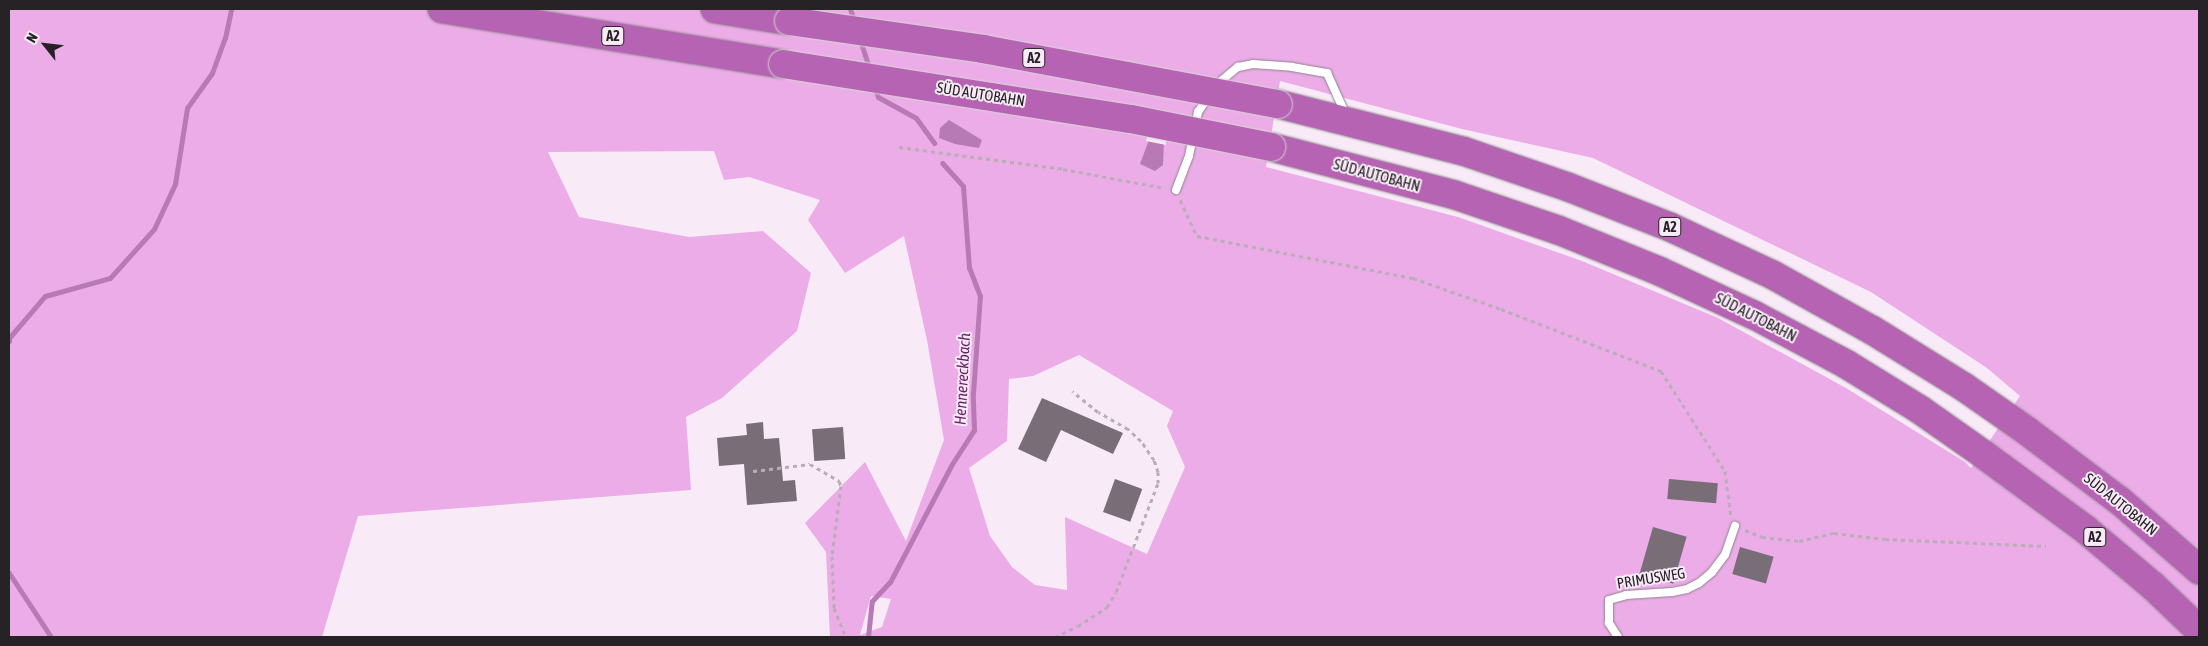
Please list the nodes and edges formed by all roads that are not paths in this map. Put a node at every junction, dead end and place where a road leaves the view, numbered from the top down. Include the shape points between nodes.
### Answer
1 (442, 9) edge
2 (715, 9) edge
3 (1349, 121) junction
4 (1176, 190) road end
5 (1735, 526) road end
6 (2199, 570) edge
7 (2199, 630) edge
8 (1618, 637) edge

1 - 7 highway, SÜD AUTOBAHN / A2, bridge via 1131,119 1271,147 1455,195 1558,230 1660,271 1754,315 1846,364 1919,409 2085,529
2 - 3 highway, SÜD AUTOBAHN / A2, bridge via 983,49 1278,104
3 - 4 lane via 1327,73 1292,67 1238,67 1216,84 1198,112 1190,156
3 - 6 highway, SÜD AUTOBAHN / A2 via 1464,151 1568,187 1670,227 1773,275 1872,330 1964,387 2120,501
5 - 8 lane, PRIMUSWEG via 1724,556 1699,583 1679,590 1626,595 1610,600 1609,623

